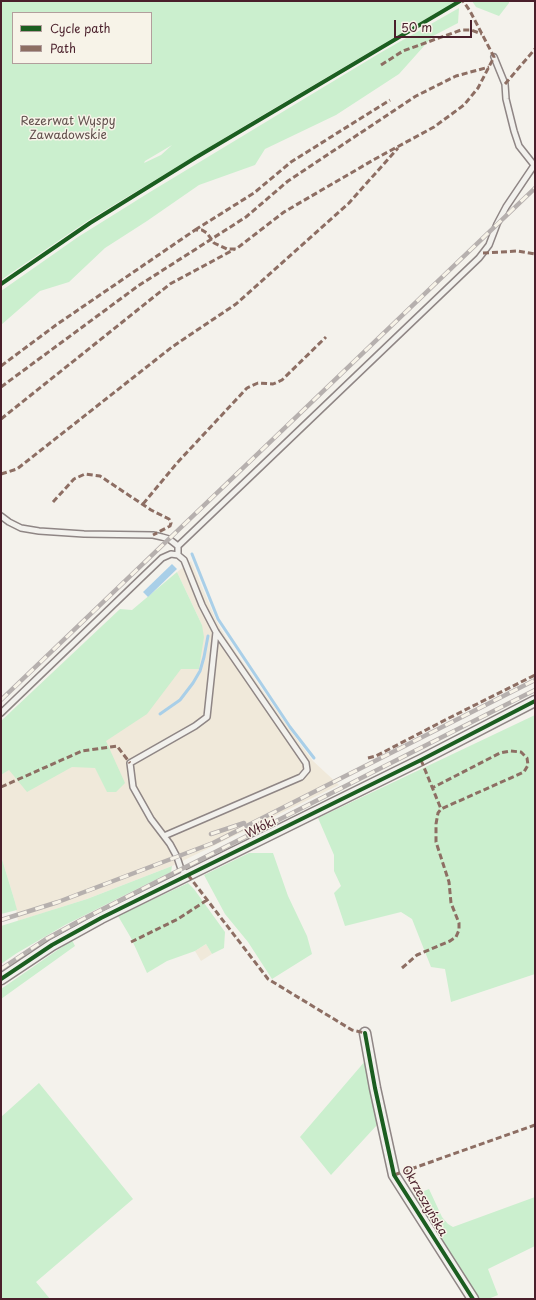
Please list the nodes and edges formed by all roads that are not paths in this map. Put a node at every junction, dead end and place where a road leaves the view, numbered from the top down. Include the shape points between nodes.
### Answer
1 (494, 58) dead end
2 (535, 164) edge
3 (1, 516) edge
4 (178, 546) junction
5 (178, 555) junction
6 (216, 632) junction
7 (535, 701) edge
8 (1, 713) edge
9 (164, 836) junction
10 (188, 875) junction
11 (1, 979) edge
12 (365, 1033) dead end
13 (473, 1299) edge

1 - 2 lane via 505,84 506,99 519,146
2 - 4 lane via 506,207 490,245 479,258
3 - 4 lane via 21,528 84,534 154,535 169,539
4 - 5 lane
5 - 6 lane via 184,560
5 - 8 lane via 171,554 162,558
6 - 9 lane via 207,717 130,763 133,786
6 - 9 lane via 306,763 307,770 301,777
7 - 10 street, Włóki
9 - 10 lane via 181,869
10 - 11 street, Włóki via 62,939
12 - 13 street, Okrzeszyńska via 394,1175

